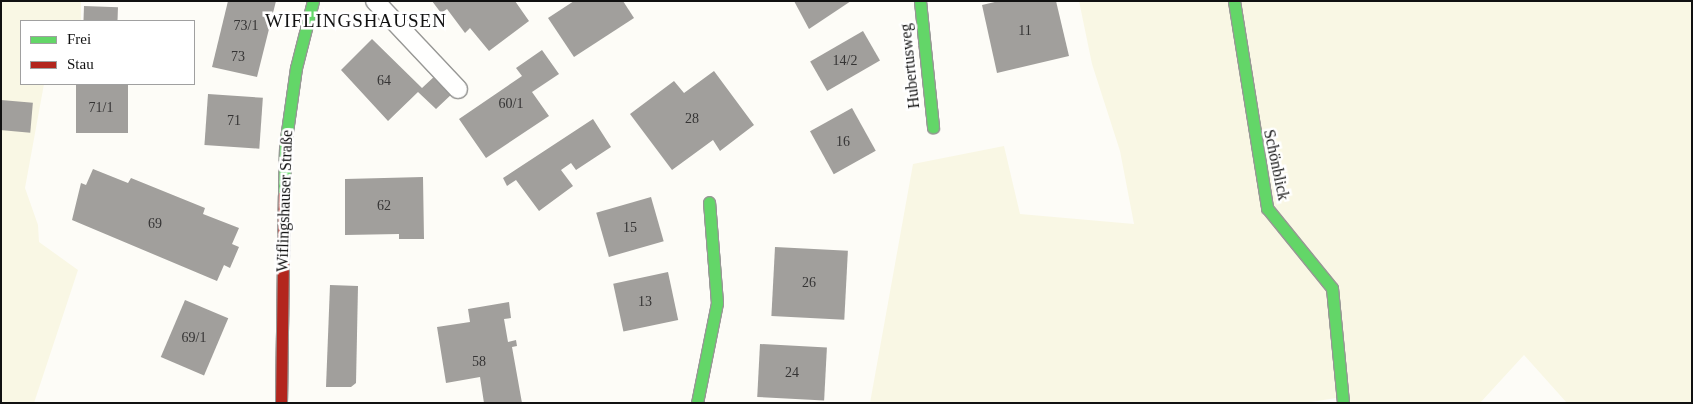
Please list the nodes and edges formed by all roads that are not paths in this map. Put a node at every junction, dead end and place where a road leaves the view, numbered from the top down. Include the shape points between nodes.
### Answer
1 (313, 1) edge
2 (375, 1) edge
3 (920, 1) edge
4 (1234, 1) edge
5 (458, 89) dead end
6 (933, 127) dead end
7 (709, 202) dead end
8 (281, 403) edge
9 (697, 403) edge
10 (1343, 403) edge

1 - 8 street, Wiflingshauser Straße via 296,68 285,146
2 - 5 lane
3 - 6 street, Hubertusweg
4 - 10 street, Schönblick via 1259,176 1267,208 1282,229 1310,254 1332,288
7 - 9 street via 717,303

